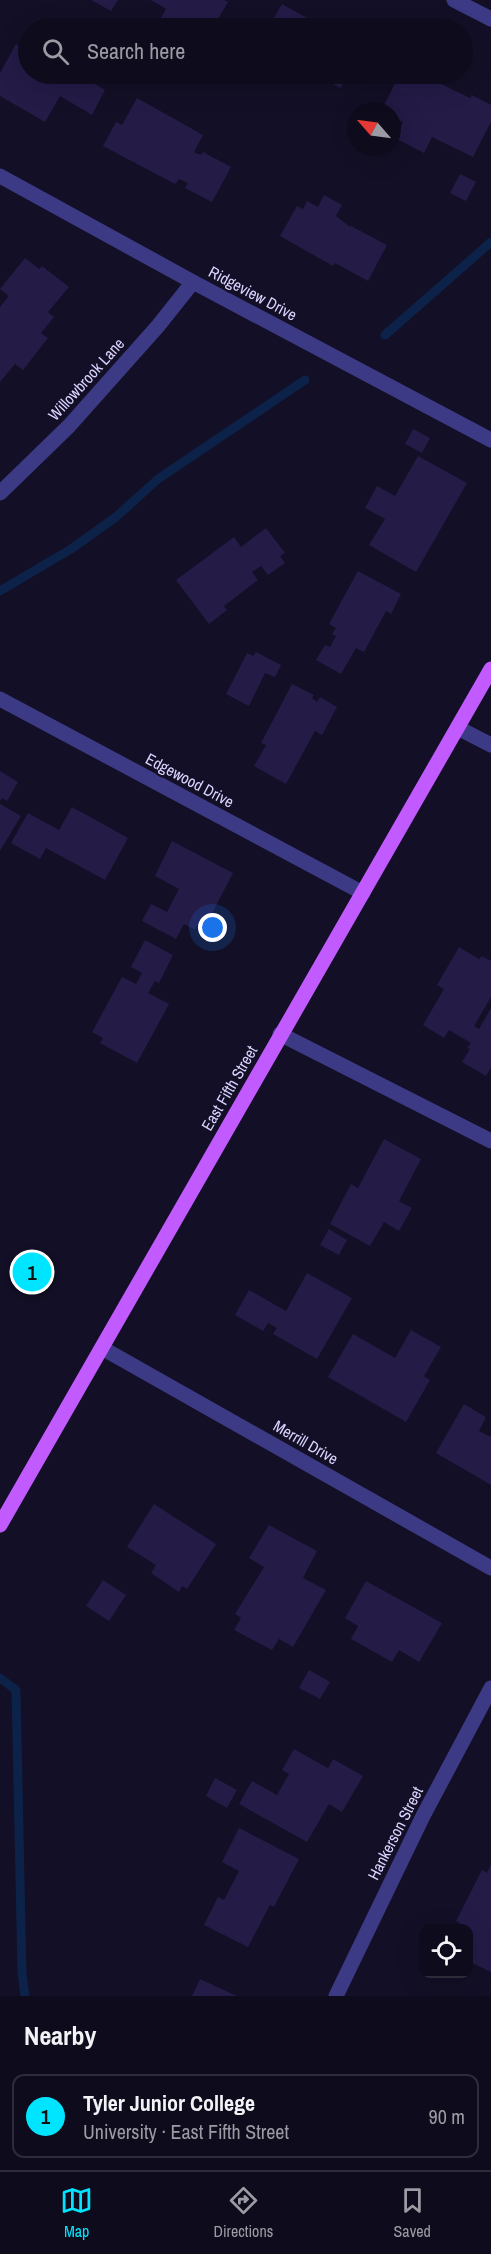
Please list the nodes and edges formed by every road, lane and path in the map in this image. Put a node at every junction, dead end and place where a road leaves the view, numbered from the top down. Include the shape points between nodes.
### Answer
1 (454, 0) edge
2 (491, 20) edge
3 (0, 176) edge
4 (193, 282) junction
5 (491, 440) edge
6 (0, 493) edge
7 (491, 669) edge
8 (0, 699) edge
9 (458, 728) junction
10 (491, 745) edge
11 (363, 893) junction
12 (280, 1034) junction
13 (491, 1140) edge
14 (102, 1348) junction
15 (0, 1525) edge
16 (491, 1568) edge
17 (491, 1688) edge
18 (336, 1996) edge

1 - 2 street
3 - 4 street, Ridgeview Drive
4 - 5 street, Ridgeview Drive
4 - 6 street, Willowbrook Lane via 69,426
7 - 9 main road, East Fifth Street
8 - 11 street, Edgewood Drive
9 - 10 street
9 - 11 main road, East Fifth Street
11 - 12 main road, East Fifth Street
12 - 13 street
12 - 14 main road, East Fifth Street
14 - 15 main road, East Fifth Street
14 - 16 street, Merrill Drive
17 - 18 street, Hankerson Street

